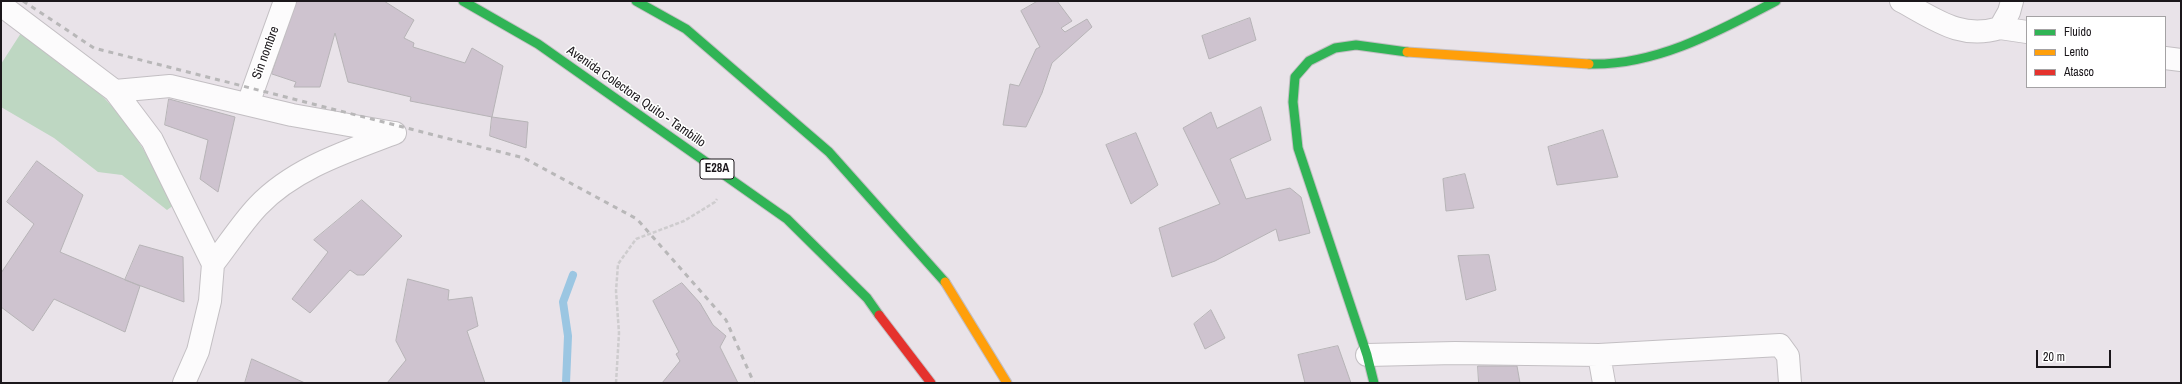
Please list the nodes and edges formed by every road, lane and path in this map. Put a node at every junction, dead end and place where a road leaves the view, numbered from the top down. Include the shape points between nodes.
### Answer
1 (284, 1) edge
2 (463, 1) edge
3 (636, 1) edge
4 (1776, 1) edge
5 (1901, 1) edge
6 (2012, 1) edge
7 (1, 6) edge
8 (2000, 28) junction
9 (2026, 32) edge
10 (2166, 58) edge
11 (2181, 60) edge
12 (115, 91) junction
13 (248, 104) junction
14 (729, 178) junction
15 (213, 264) junction
16 (1367, 355) junction
17 (1599, 355) junction
18 (184, 383) edge
19 (616, 383) edge
20 (931, 383) edge
21 (1007, 383) edge
22 (1374, 383) edge
23 (1604, 383) edge
24 (1790, 383) edge

1 - 13 street, Sin nombre
2 - 14 main road, Avenida Colectora Quito - Tambillo / E28A via 538,44
3 - 21 main road via 686,29 829,152 946,284
4 - 16 main road via 1717,32 1660,53 1628,60 1592,64 1404,52 1356,45 1335,48 1309,61 1296,77 1293,102 1298,148
5 - 8 street via 1955,30 1976,33
6 - 8 street
7 - 12 street
8 - 9 street
10 - 11 street
12 - 13 street via 170,86
12 - 15 street via 152,140
13 - 15 street via 292,115 401,131 316,165 281,187 258,206
14 - 19 path via 715,202 684,221 636,239 618,264 616,291 619,333
14 - 20 main road, Avenida Colectora Quito - Tambillo / E28A via 787,219 867,298
15 - 18 street via 210,301 198,351
16 - 17 street
16 - 22 main road
17 - 23 street
17 - 24 street via 1780,345 1788,356

